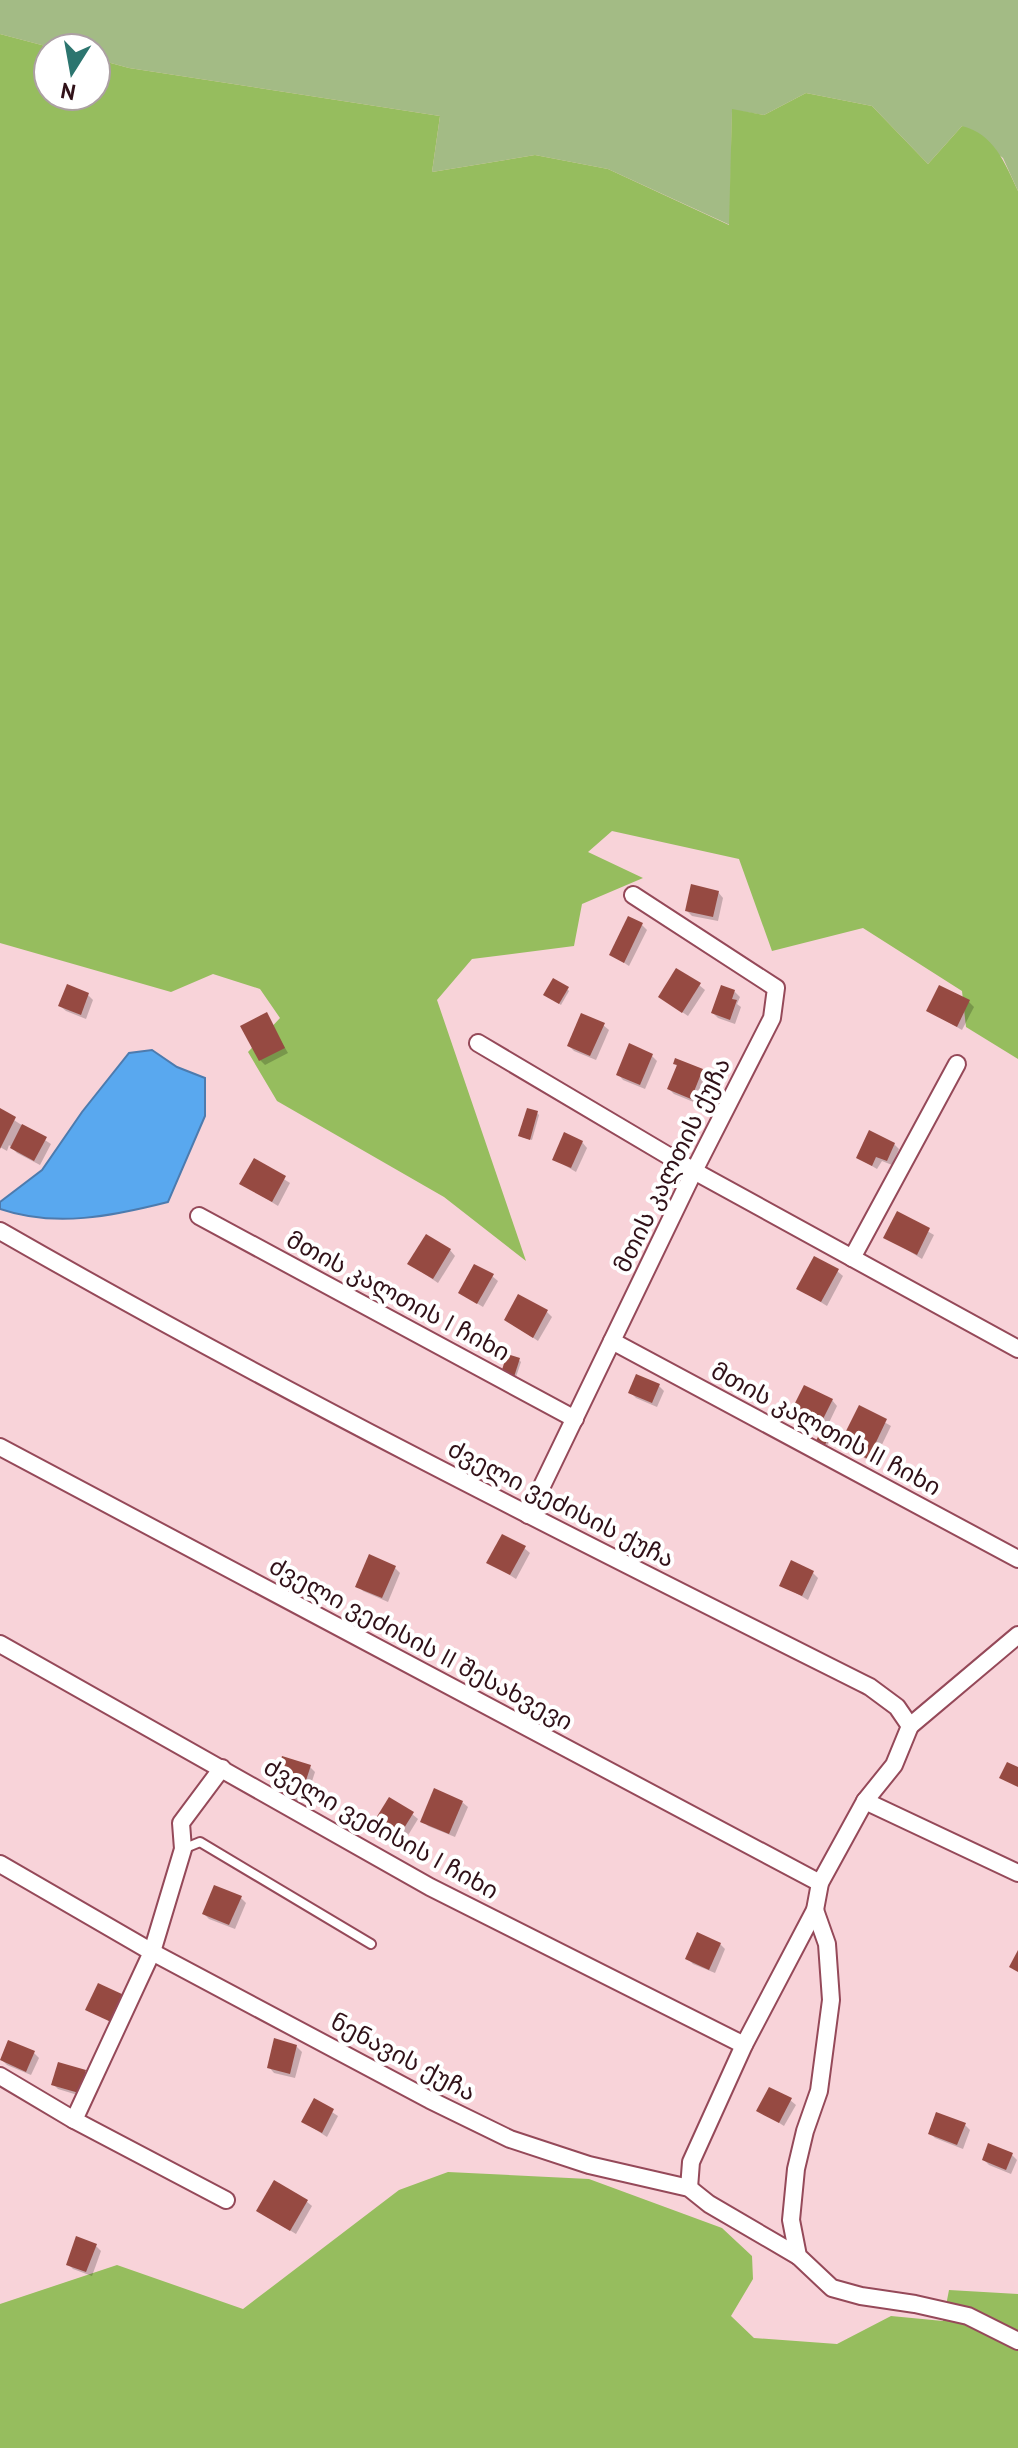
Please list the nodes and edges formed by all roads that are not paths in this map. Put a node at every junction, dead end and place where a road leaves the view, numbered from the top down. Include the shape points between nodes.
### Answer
1 (633, 895) dead end
2 (478, 1043) dead end
3 (957, 1064) dead end
4 (694, 1171) junction
5 (199, 1216) dead end
6 (0, 1231) edge
7 (852, 1258) junction
8 (612, 1341) junction
9 (1017, 1346) edge
10 (575, 1419) junction
11 (0, 1447) edge
12 (528, 1515) junction
13 (1018, 1559) edge
14 (1018, 1635) edge
15 (0, 1644) edge
16 (910, 1726) junction
17 (222, 1768) junction
18 (865, 1801) junction
19 (183, 1849) junction
20 (0, 1864) edge
21 (1018, 1873) edge
22 (820, 1883) junction
23 (815, 1910) junction
24 (371, 1944) dead end
25 (152, 1952) junction
26 (744, 2045) junction
27 (0, 2076) edge
28 (74, 2120) junction
29 (689, 2188) junction
30 (226, 2200) dead end
31 (798, 2256) junction
32 (1018, 2341) edge

1 - 4 street, მთის კალთის ქუჩა via 776,988 772,1018
2 - 4 street
3 - 7 street
4 - 7 street
4 - 8 street, მთის კალთის ქუჩა
5 - 10 street, მთის კალთის I ჩიხი
6 - 12 street, ძველი ვეძისის ქუჩა via 140,1311
7 - 9 street
8 - 10 street, მთის კალთის ქუჩა
8 - 13 street, მთის კალთის II ჩიხი
10 - 12 street, მთის კალთის ქუჩა
11 - 22 street, ძველი ვეძისის II შესახვევი
12 - 16 street, ძველი ვეძისის ქუჩა via 870,1687 897,1707
14 - 16 street
15 - 17 street, ძველი ვეძისის I ჩიხი
16 - 18 street via 894,1765
17 - 19 street via 181,1823
17 - 26 street, ძველი ვეძისის I ჩიხი via 430,1887
18 - 21 street
18 - 22 street
19 - 24 lane via 200,1842
19 - 25 street
20 - 25 street, ნენავის ქუჩა
22 - 23 street
23 - 26 street
23 - 31 street via 827,1944 831,2000 819,2091 796,2169 791,2220
25 - 28 street
25 - 29 street, ნენავის ქუჩა via 510,2139 589,2165
26 - 29 street via 691,2162
27 - 28 street
28 - 30 street
29 - 31 street, ნენავის ქუჩა
31 - 32 street via 832,2288 968,2316

